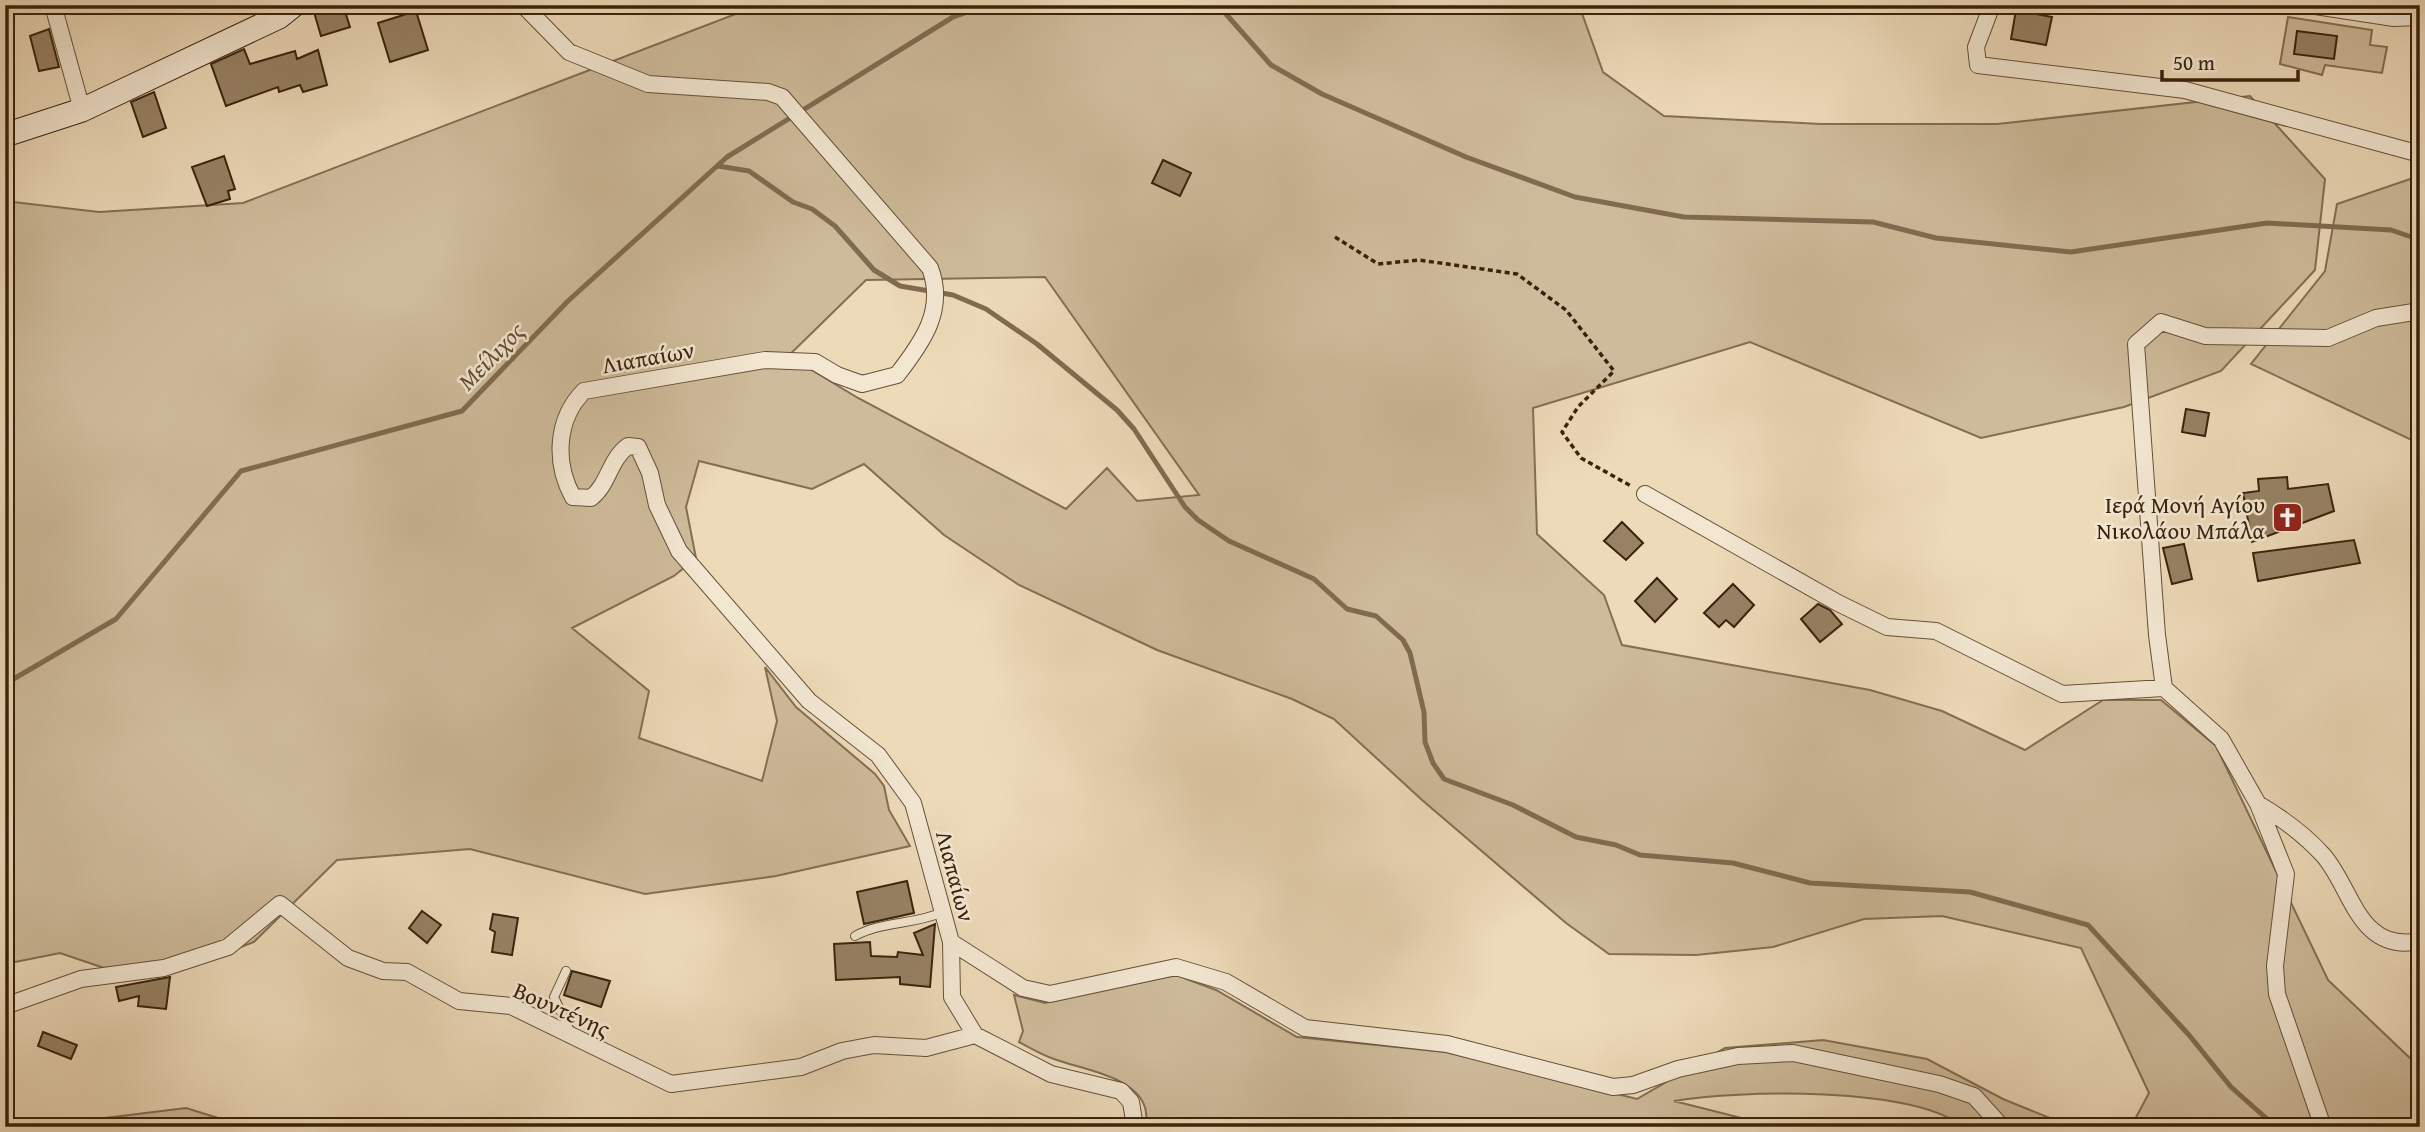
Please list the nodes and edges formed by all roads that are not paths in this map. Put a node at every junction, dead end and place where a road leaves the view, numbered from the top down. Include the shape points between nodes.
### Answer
1 (53, 5) edge
2 (294, 5) edge
3 (523, 5) edge
4 (1992, 5) edge
5 (2309, 5) edge
6 (2420, 17) edge
7 (82, 110) junction
8 (5, 135) edge
9 (2420, 154) edge
10 (2420, 311) edge
11 (1645, 494) road end
12 (2164, 688) junction
13 (2258, 804) junction
14 (943, 912) junction
15 (855, 936) dead end
16 (2420, 941) edge
17 (951, 942) junction
18 (566, 971) dead end
19 (5, 1006) edge
20 (572, 1033) junction
21 (975, 1035) junction
22 (1135, 1127) edge
23 (2002, 1127) edge
24 (2323, 1127) edge

1 - 7 street
2 - 7 street via 279,18
3 - 14 street, Λιαπαίων via 569,52 648,85 768,92 782,97 917,251 936,284 930,326 897,375 863,384 815,362 765,360 583,391 572,402 560,441 563,480 573,497 591,498 602,489 618,453 628,446 638,447 657,505 679,551 809,701 878,755 913,803
4 - 9 street via 1976,47 1978,65 2185,90
5 - 6 street via 2394,18
7 - 8 street
10 - 12 street via 2376,318 2328,338 2205,336 2161,322 2136,344
11 - 12 street via 1886,627 1936,631 2062,694
12 - 13 street via 2221,739
13 - 16 street via 2286,821 2322,854 2340,877 2352,909 2369,928 2388,939
13 - 24 street via 2286,874 2275,966 2277,994
14 - 15 lane via 923,922 869,928
14 - 17 street, Λιαπαίων
17 - 21 street, Λιαπαίων via 952,997
17 - 23 street via 1023,988 1050,994 1175,967 1226,982 1305,1028 1447,1044 1613,1087 1738,1056 1793,1053 1939,1084 1974,1096
18 - 20 lane via 554,996
19 - 20 street, Βουντένης via 80,979 164,968 228,947 280,904 348,958 383,971 407,972 459,1001 511,1006
20 - 21 street, Βουντένης via 671,1084 800,1067 874,1045 926,1048
21 - 22 street via 1051,1074 1121,1091 1131,1102

